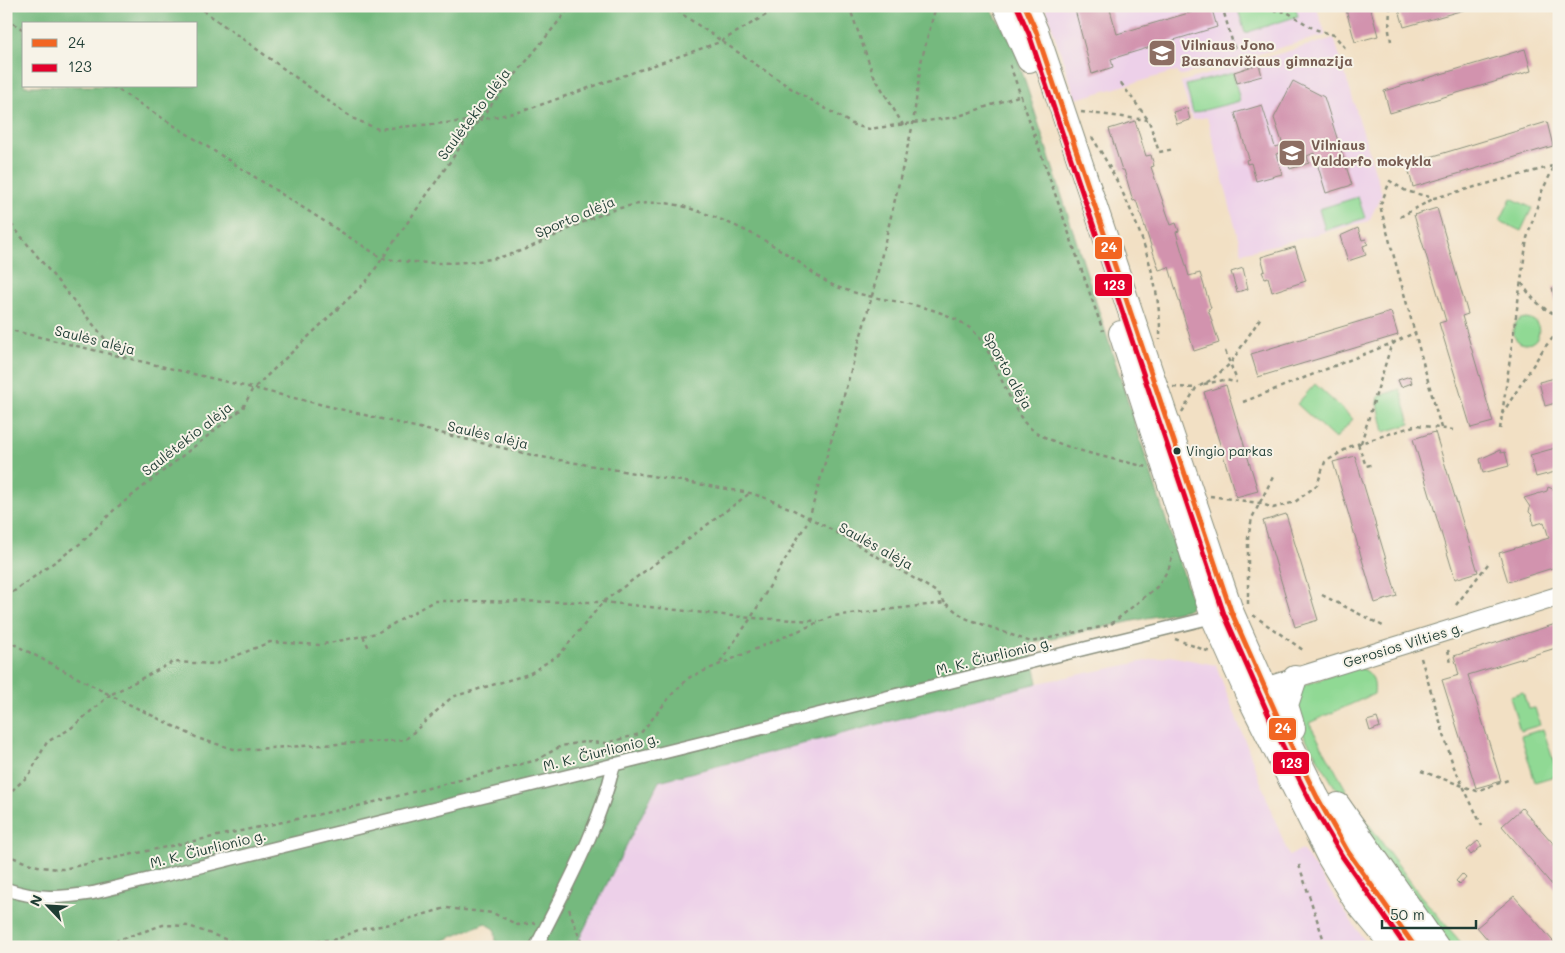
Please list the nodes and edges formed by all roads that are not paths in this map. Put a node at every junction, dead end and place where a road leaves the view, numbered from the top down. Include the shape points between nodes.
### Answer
1 (1006, 6) edge
2 (1025, 6) edge
3 (1559, 596) edge
4 (1208, 619) junction
5 (1295, 678) junction
6 (1256, 690) junction
7 (1297, 735) junction
8 (614, 764) junction
9 (1317, 797) junction
10 (6, 888) edge
11 (1366, 897) junction
12 (536, 947) edge
13 (1383, 947) edge
14 (1394, 947) edge
15 (1415, 947) edge
16 (1432, 947) edge
17 (1436, 947) edge

1 - 4 highway via 1020,35 1053,127
2 - 6 highway via 1177,445
3 - 5 main road, Gerosios Vilties g.
4 - 6 highway
4 - 8 street, M. K. Čiurlionio g.
5 - 6 main road, Gerosios Vilties g.
5 - 7 highway via 1286,705
6 - 9 highway
6 - 11 highway via 1329,857
7 - 9 highway
7 - 17 highway via 1335,801
8 - 10 street, M. K. Čiurlionio g. via 93,893 58,899
8 - 12 street via 606,797 585,850
9 - 11 highway via 1348,852
11 - 13 highway
11 - 14 highway
11 - 15 highway
11 - 16 highway

